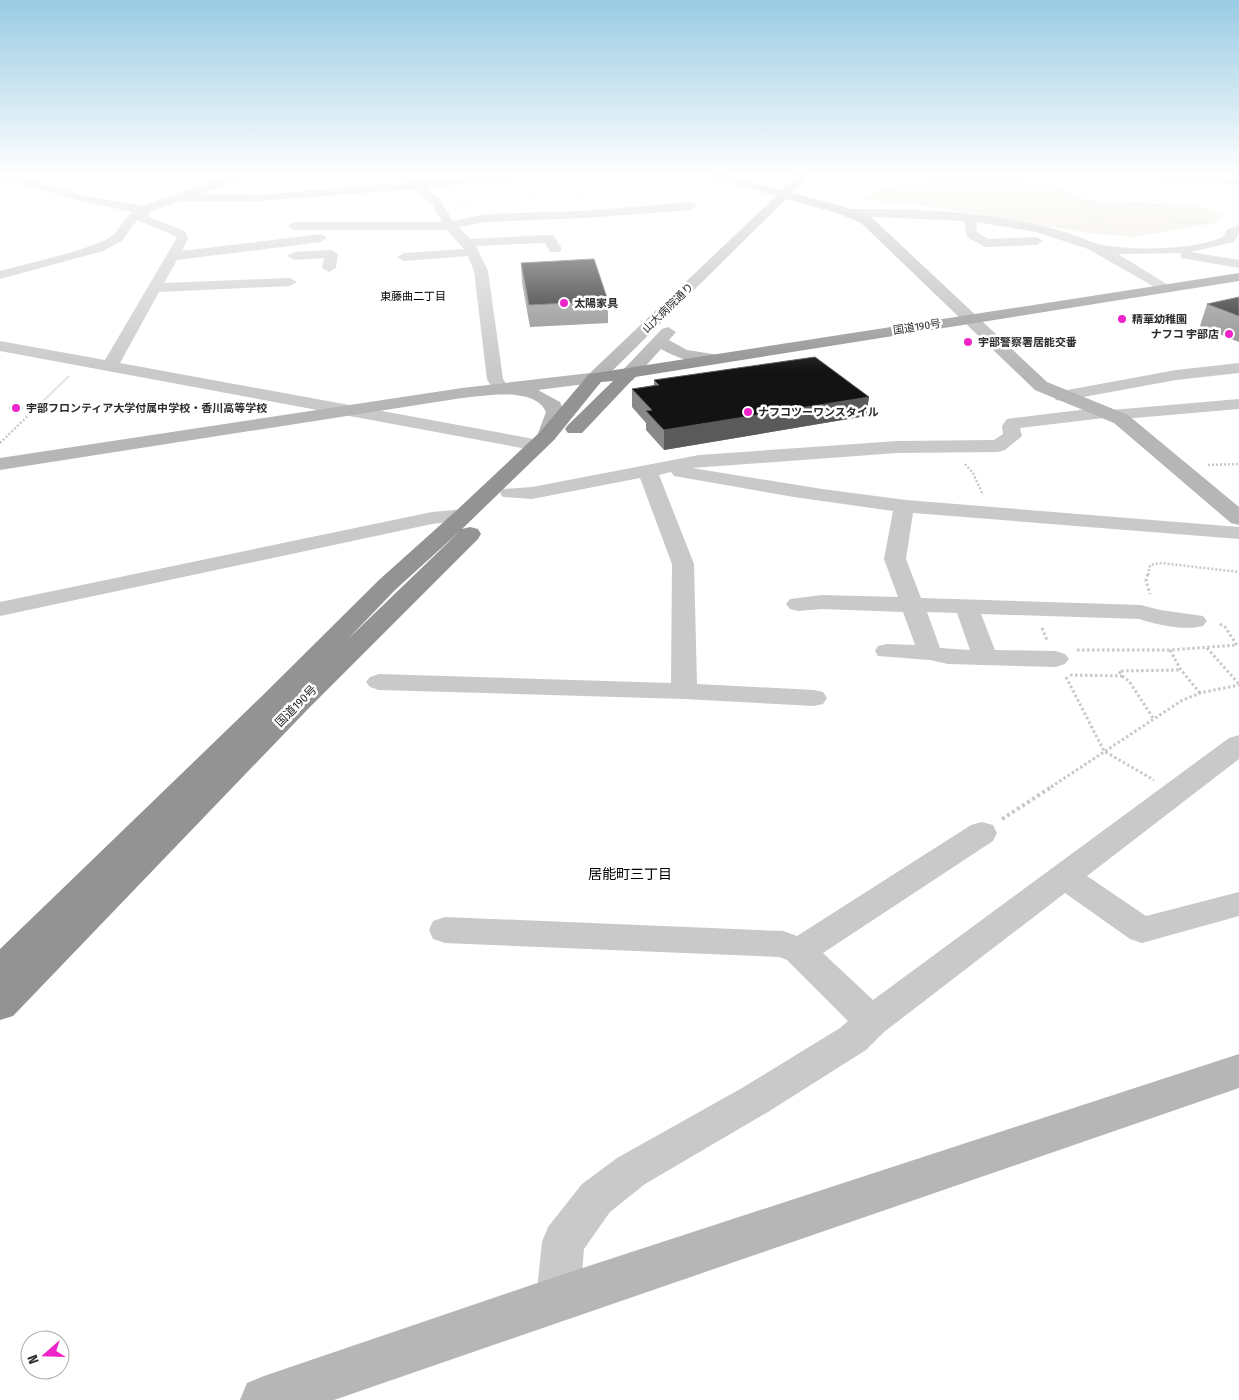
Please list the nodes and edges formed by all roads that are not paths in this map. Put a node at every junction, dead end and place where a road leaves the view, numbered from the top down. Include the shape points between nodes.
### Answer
1 (113, 240) edge
2 (181, 240) edge
3 (302, 240) edge
4 (403, 240) edge
5 (463, 240) edge
6 (531, 240) edge
7 (550, 240) edge
8 (736, 240) edge
9 (757, 240) edge
10 (888, 240) edge
11 (981, 240) edge
12 (1044, 240) edge
13 (1076, 240) edge
14 (1226, 240) edge
15 (291, 242) junction
16 (470, 248) junction
17 (1096, 248) junction
18 (555, 249) dead end
19 (747, 251) dead end
20 (1168, 252) junction
21 (296, 256) junction
22 (171, 260) junction
23 (1239, 264) edge
24 (329, 268) dead end
25 (0, 276) edge
26 (1239, 277) edge
27 (290, 282) dead end
28 (1239, 284) edge
29 (155, 288) junction
30 (1165, 289) junction
31 (680, 320) dead end
32 (974, 322) junction
33 (659, 341) junction
34 (0, 346) edge
35 (842, 347) junction
36 (713, 359) junction
37 (110, 366) junction
38 (1239, 368) edge
39 (629, 374) junction
40 (595, 378) junction
41 (507, 389) junction
42 (1062, 396) junction
43 (1239, 404) edge
44 (594, 409) junction
45 (350, 411) junction
46 (1108, 413) junction
47 (542, 440) junction
48 (0, 464) edge
49 (655, 471) junction
50 (510, 494) junction
51 (904, 506) junction
52 (465, 515) junction
53 (1239, 518) edge
54 (1239, 533) edge
55 (798, 604) dead end
56 (912, 605) junction
57 (966, 607) junction
58 (0, 609) edge
59 (1195, 621) road end
60 (887, 651) dead end
61 (930, 652) junction
62 (1054, 654) road end
63 (986, 658) junction
64 (379, 682) dead end
65 (684, 691) junction
66 (814, 698) dead end
67 (1239, 744) edge
68 (982, 832) road end
69 (1064, 877) junction
70 (1239, 904) edge
71 (445, 930) dead end
72 (799, 951) junction
73 (0, 971) edge
74 (0, 1006) edge
75 (871, 1021) junction
76 (1239, 1071) edge
77 (558, 1298) junction
78 (264, 1400) edge

1 - 25 street via 98,248
2 - 22 street
3 - 15 street
4 - 16 street via 403,263
5 - 16 street
6 - 16 street
7 - 18 street
8 - 40 street, 山大病院通り
9 - 19 street
10 - 32 street
11 - 12 street via 985,243
13 - 17 street
14 - 20 street
15 - 21 street
15 - 22 street
16 - 41 street via 481,271 495,379
17 - 20 street
17 - 30 street
20 - 23 street
21 - 22 street
21 - 24 street via 331,254
22 - 29 street
26 - 30 highway, 国道190号
27 - 29 street
28 - 32 highway, 国道190号
29 - 37 street
30 - 32 highway, 国道190号
31 - 33 street, 山大病院通り
32 - 35 highway, 国道190号
32 - 36 highway, 国道190号
32 - 42 street via 1041,386
33 - 36 street via 682,354
33 - 39 street, 山大病院通り
34 - 37 street
35 - 39 highway, 国道190号
35 - 44 highway, 国道190号 via 670,377 628,391
36 - 39 highway, 国道190号
37 - 45 street
38 - 42 street via 1176,375
39 - 40 highway, 国道190号
39 - 44 highway, 国道190号
40 - 41 street
40 - 47 highway, 国道190号
41 - 45 street
41 - 47 street via 536,395 553,406 555,412
42 - 46 street
43 - 46 street
44 - 50 highway, 国道190号
45 - 47 street
45 - 48 street
46 - 49 street via 1013,423 1012,436 998,446 897,447 699,461
46 - 53 street via 1121,419
47 - 52 highway, 国道190号
49 - 50 street
49 - 51 street
49 - 65 street via 683,564
50 - 74 highway, 国道190号 via 291,710
51 - 54 street
51 - 56 street via 895,559
52 - 58 street via 432,518
52 - 73 highway, 国道190号 via 387,585
55 - 56 street
56 - 57 street
56 - 61 street
57 - 59 street via 1141,612
57 - 63 street
60 - 61 street
61 - 63 street via 948,657
62 - 63 street
64 - 65 street
65 - 66 street
67 - 69 street
68 - 72 street
69 - 70 street via 1142,930
69 - 75 street
71 - 72 street via 782,944
72 - 75 street
75 - 77 street via 853,1039 631,1171 596,1198 563,1242
76 - 77 street
77 - 78 street

